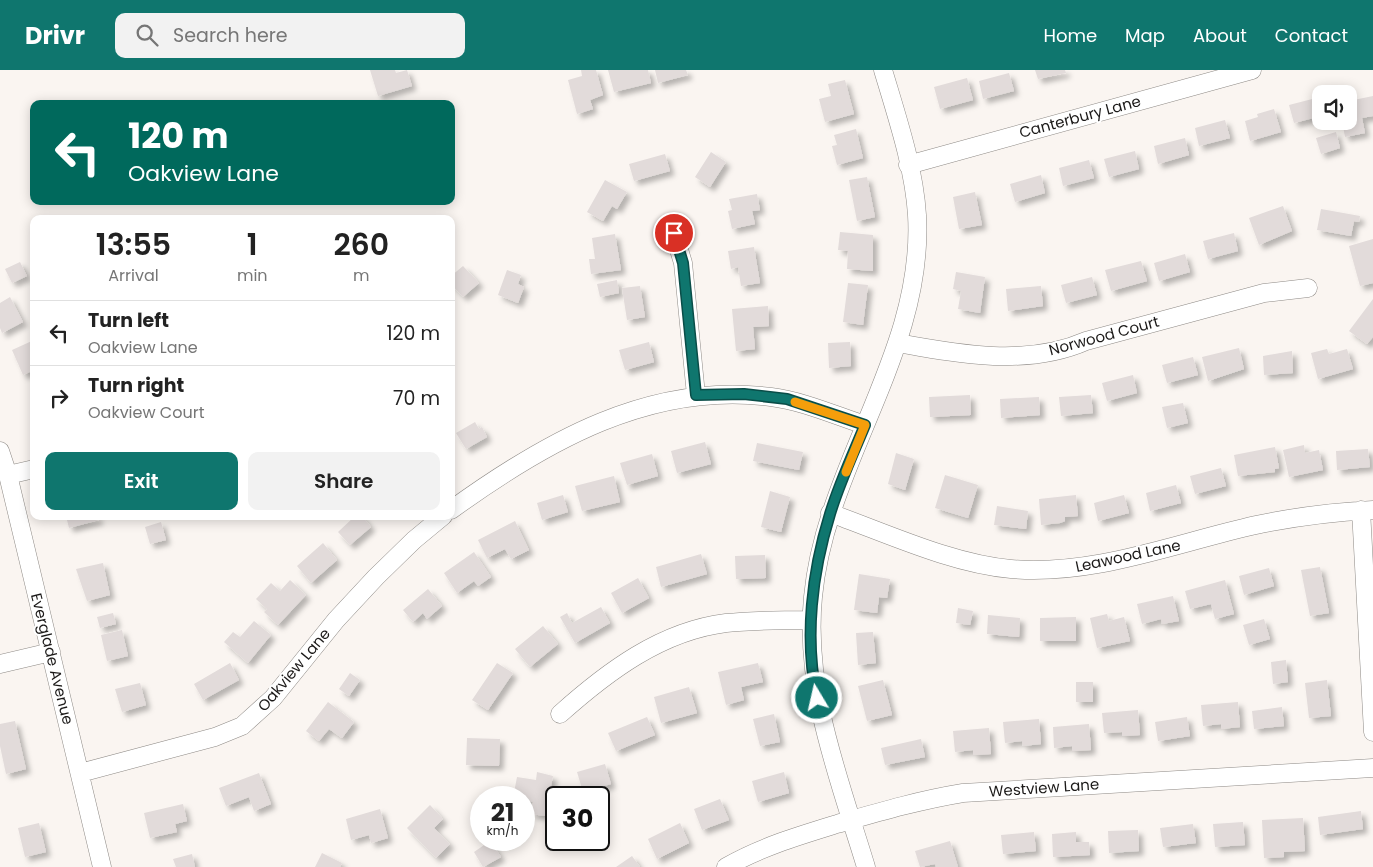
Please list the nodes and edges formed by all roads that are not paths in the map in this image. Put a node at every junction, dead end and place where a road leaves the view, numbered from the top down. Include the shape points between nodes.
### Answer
1 (883, 70) edge
2 (1252, 70) edge
3 (908, 165) junction
4 (674, 233) dead end
5 (1308, 288) dead end
6 (898, 342) junction
7 (696, 395) junction
8 (865, 425) junction
9 (0, 451) edge
10 (30, 470) edge
11 (8, 475) junction
12 (455, 507) edge
13 (1367, 510) edge
14 (830, 513) junction
15 (439, 520) edge
16 (811, 620) junction
17 (51, 652) junction
18 (0, 664) edge
19 (560, 714) dead end
20 (1373, 732) edge
21 (1373, 768) edge
22 (80, 773) junction
23 (852, 820) junction
24 (102, 867) edge
25 (726, 867) edge
26 (866, 867) edge

1 - 3 street
2 - 3 street, Canterbury Lane
3 - 6 street via 917,215 915,254 907,310
4 - 7 street via 683,263
5 - 6 street, Norwood Court via 1264,293 1069,348 1037,353 974,355
6 - 8 street
7 - 8 street via 744,394 787,399
7 - 12 street via 654,404 594,424 512,468
8 - 14 street
9 - 11 street, Everglade Avenue
10 - 11 street
11 - 17 street, Everglade Avenue
13 - 14 street, Leawood Lane via 1257,525 1091,566 1037,571 963,561
13 - 20 street
14 - 16 street via 817,562
15 - 22 street, Oakview Lane via 376,577 336,620 273,698 242,726 215,738
16 - 19 street via 725,623 672,639 610,672
16 - 23 street via 815,688
17 - 18 street
17 - 22 street, Everglade Avenue
21 - 23 street, Westview Lane via 963,793
22 - 24 street, Everglade Avenue
23 - 25 street, Westview Lane via 766,847
23 - 26 street

